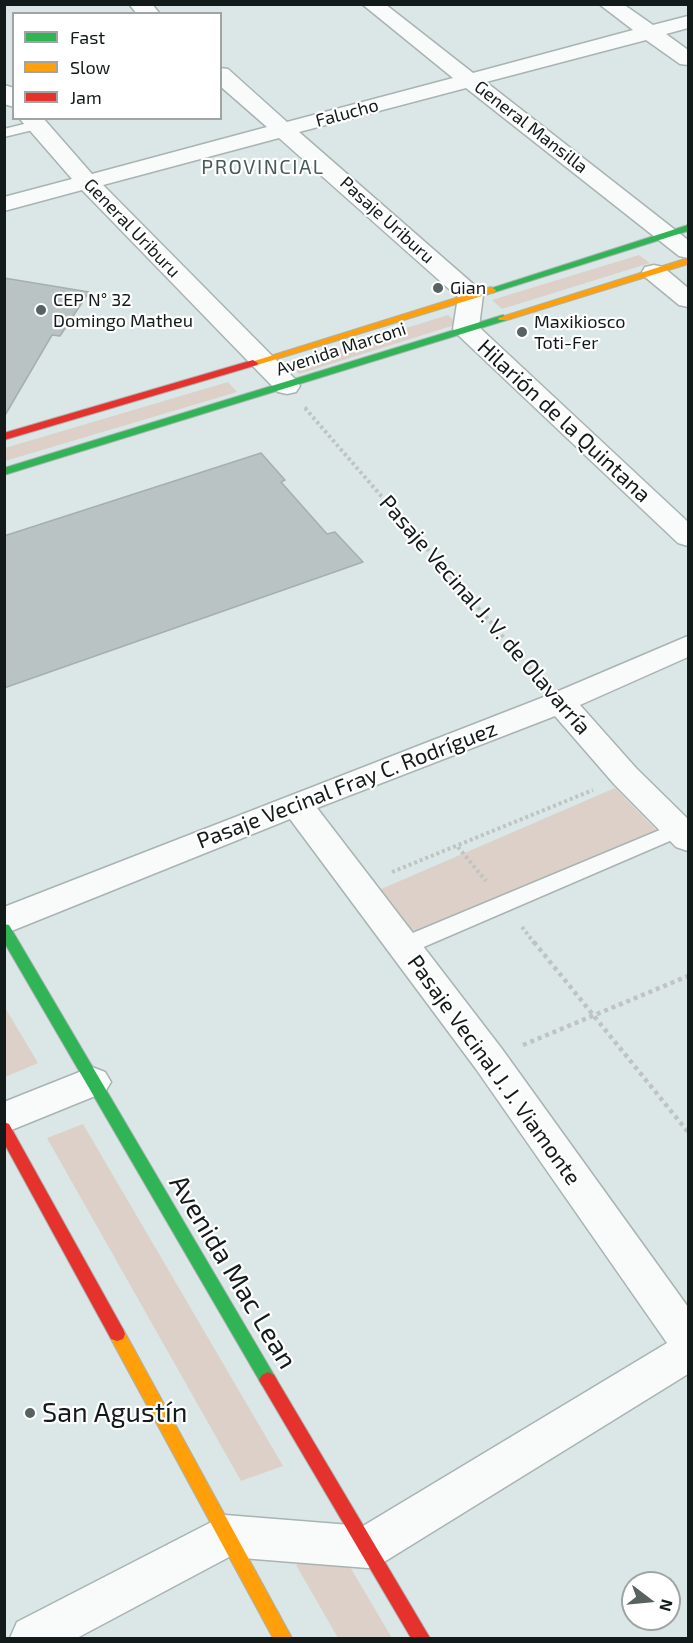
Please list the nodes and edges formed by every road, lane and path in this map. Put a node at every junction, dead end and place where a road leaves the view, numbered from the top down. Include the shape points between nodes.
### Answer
1 (372, 4) edge
2 (609, 4) edge
3 (688, 22) edge
4 (649, 32) junction
5 (688, 59) edge
6 (222, 76) edge
7 (470, 80) junction
8 (33, 122) edge
9 (285, 129) junction
10 (4, 133) edge
11 (87, 182) junction
12 (4, 204) edge
13 (678, 231) edge
14 (688, 251) edge
15 (688, 261) edge
16 (654, 272) junction
17 (471, 295) junction
18 (688, 300) edge
19 (466, 329) junction
20 (261, 361) junction
21 (287, 386) junction
22 (4, 437) edge
23 (4, 472) edge
24 (688, 537) edge
25 (688, 646) edge
26 (560, 702) junction
27 (625, 777) junction
28 (296, 804) junction
29 (684, 834) edge
30 (458, 847) junction
31 (357, 885) junction
32 (504, 904) junction
33 (4, 921) edge
34 (4, 929) edge
35 (404, 946) junction
36 (688, 976) edge
37 (594, 1015) junction
38 (489, 1059) junction
39 (92, 1082) junction
40 (4, 1118) edge
41 (4, 1128) edge
42 (688, 1132) edge
43 (688, 1339) edge
44 (688, 1352) edge
45 (225, 1536) junction
46 (368, 1547) junction
47 (33, 1638) edge
48 (283, 1638) edge
49 (421, 1638) edge

1 - 7 street, General Mansilla
2 - 4 street
3 - 4 street, Falucho
4 - 5 street
4 - 7 street, Falucho
6 - 9 street, Pasaje Uriburu
7 - 9 street, Falucho
7 - 13 street, General Mansilla
8 - 10 lane
8 - 11 street, General Uriburu
9 - 11 street, Falucho
9 - 17 street, Pasaje Uriburu
11 - 12 street, Falucho
11 - 20 street, General Uriburu
13 - 14 street, General Mansilla
13 - 17 main road, Avenida Marconi
15 - 16 main road, Avenida Marconi
16 - 18 street
16 - 19 main road, Avenida Marconi
17 - 19 street, Hilarión de la Quintana
17 - 20 main road, Avenida Marconi
19 - 21 main road, Avenida Marconi
19 - 24 street, Hilarión de la Quintana
20 - 21 street, General Uriburu
20 - 22 main road, Avenida Marconi
21 - 23 main road, Avenida Marconi
21 - 26 path, Pasaje Vecinal J. V. de Olavarría
25 - 26 street, Pasaje Vecinal Fray C. Rodríguez
26 - 27 street, Pasaje Vecinal J. V. de Olavarría
26 - 28 street, Pasaje Vecinal Fray C. Rodríguez
27 - 29 street, Pasaje Vecinal J. V. de Olavarría
27 - 30 path
28 - 31 street, Pasaje Vecinal J. J. Viamonte
28 - 33 street, Pasaje Vecinal Fray C. Rodríguez
29 - 32 lane
30 - 31 path
30 - 32 path
31 - 35 street, Pasaje Vecinal J. J. Viamonte
32 - 35 lane
32 - 37 path
34 - 39 main road, Avenida Mac Lean
35 - 38 street, Pasaje Vecinal J. J. Viamonte
36 - 37 path
37 - 38 path
37 - 42 path
38 - 43 street, Pasaje Vecinal J. J. Viamonte
39 - 40 street
39 - 46 main road, Avenida Mac Lean
41 - 45 main road
44 - 46 street
45 - 46 street
45 - 47 street
45 - 48 main road
46 - 49 main road, Avenida Mac Lean

